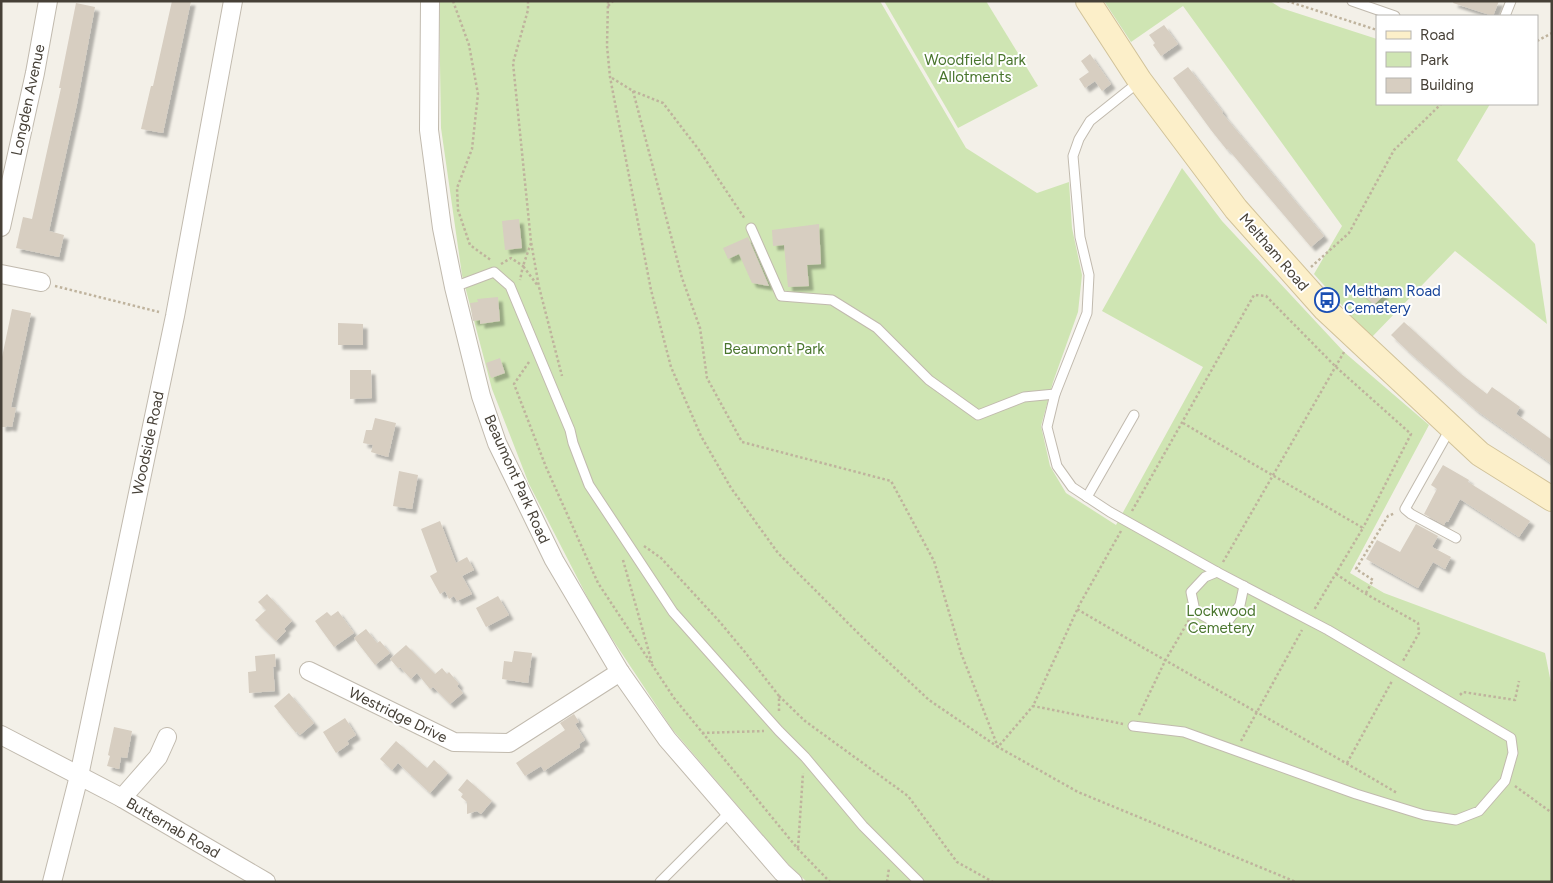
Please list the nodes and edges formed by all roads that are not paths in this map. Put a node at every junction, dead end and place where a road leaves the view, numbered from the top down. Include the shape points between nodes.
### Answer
1 (48, 1) edge
2 (233, 1) edge
3 (430, 1) edge
4 (1088, 1) edge
5 (1352, 1) edge
6 (1511, 1) edge
7 (1392, 15) edge
8 (1506, 15) edge
9 (1140, 81) junction
10 (1, 227) edge
11 (751, 228) road end
12 (1, 274) edge
13 (41, 282) road end
14 (454, 287) junction
15 (1055, 394) junction
16 (1134, 415) dead end
17 (1452, 427) junction
18 (1087, 497) junction
19 (1552, 499) edge
20 (1456, 538) dead end
21 (1217, 572) junction
22 (1244, 586) junction
23 (309, 671) dead end
24 (620, 672) junction
25 (1133, 726) road end
26 (1, 735) edge
27 (167, 737) dead end
28 (79, 776) junction
29 (122, 798) junction
30 (730, 812) junction
31 (52, 882) edge
32 (266, 882) edge
33 (660, 882) edge
34 (793, 882) edge
35 (919, 882) edge

1 - 10 street, Longden Avenue
2 - 28 street, Woodside Road via 175,316
3 - 14 street, Beaumont Park Road via 429,130 442,228
4 - 9 main road, Meltham Road
5 - 7 lane
6 - 8 lane
9 - 15 lane via 1090,121 1073,156 1080,237 1089,275 1087,313
9 - 17 main road, Meltham Road via 1236,209 1325,309
11 - 15 lane via 781,296 832,300 877,328 929,380 978,415 1024,397
12 - 13 street
14 - 24 street, Beaumont Park Road via 481,396 497,443 554,560
14 - 35 lane via 494,272 510,286 570,430 589,485 673,612 863,826
15 - 18 lane via 1047,426 1057,466 1072,487
16 - 18 lane
17 - 19 main road, Meltham Road via 1480,454
17 - 20 lane via 1405,509
18 - 21 lane
21 - 22 lane
21 - 22 lane via 1205,577 1191,592 1194,610 1216,623 1228,621 1240,605
22 - 25 lane via 1511,738 1513,753 1505,781 1479,811 1456,820 1424,815 1356,794 1184,732
23 - 24 street, Westridge Drive via 454,742 509,743
24 - 30 street, Beaumont Park Road via 667,739
26 - 28 street, Butternab Road
27 - 29 street via 158,757
28 - 29 street, Butternab Road
28 - 31 street, Woodside Road
29 - 32 street, Butternab Road
30 - 33 lane
30 - 34 street, Beaumont Park Road

